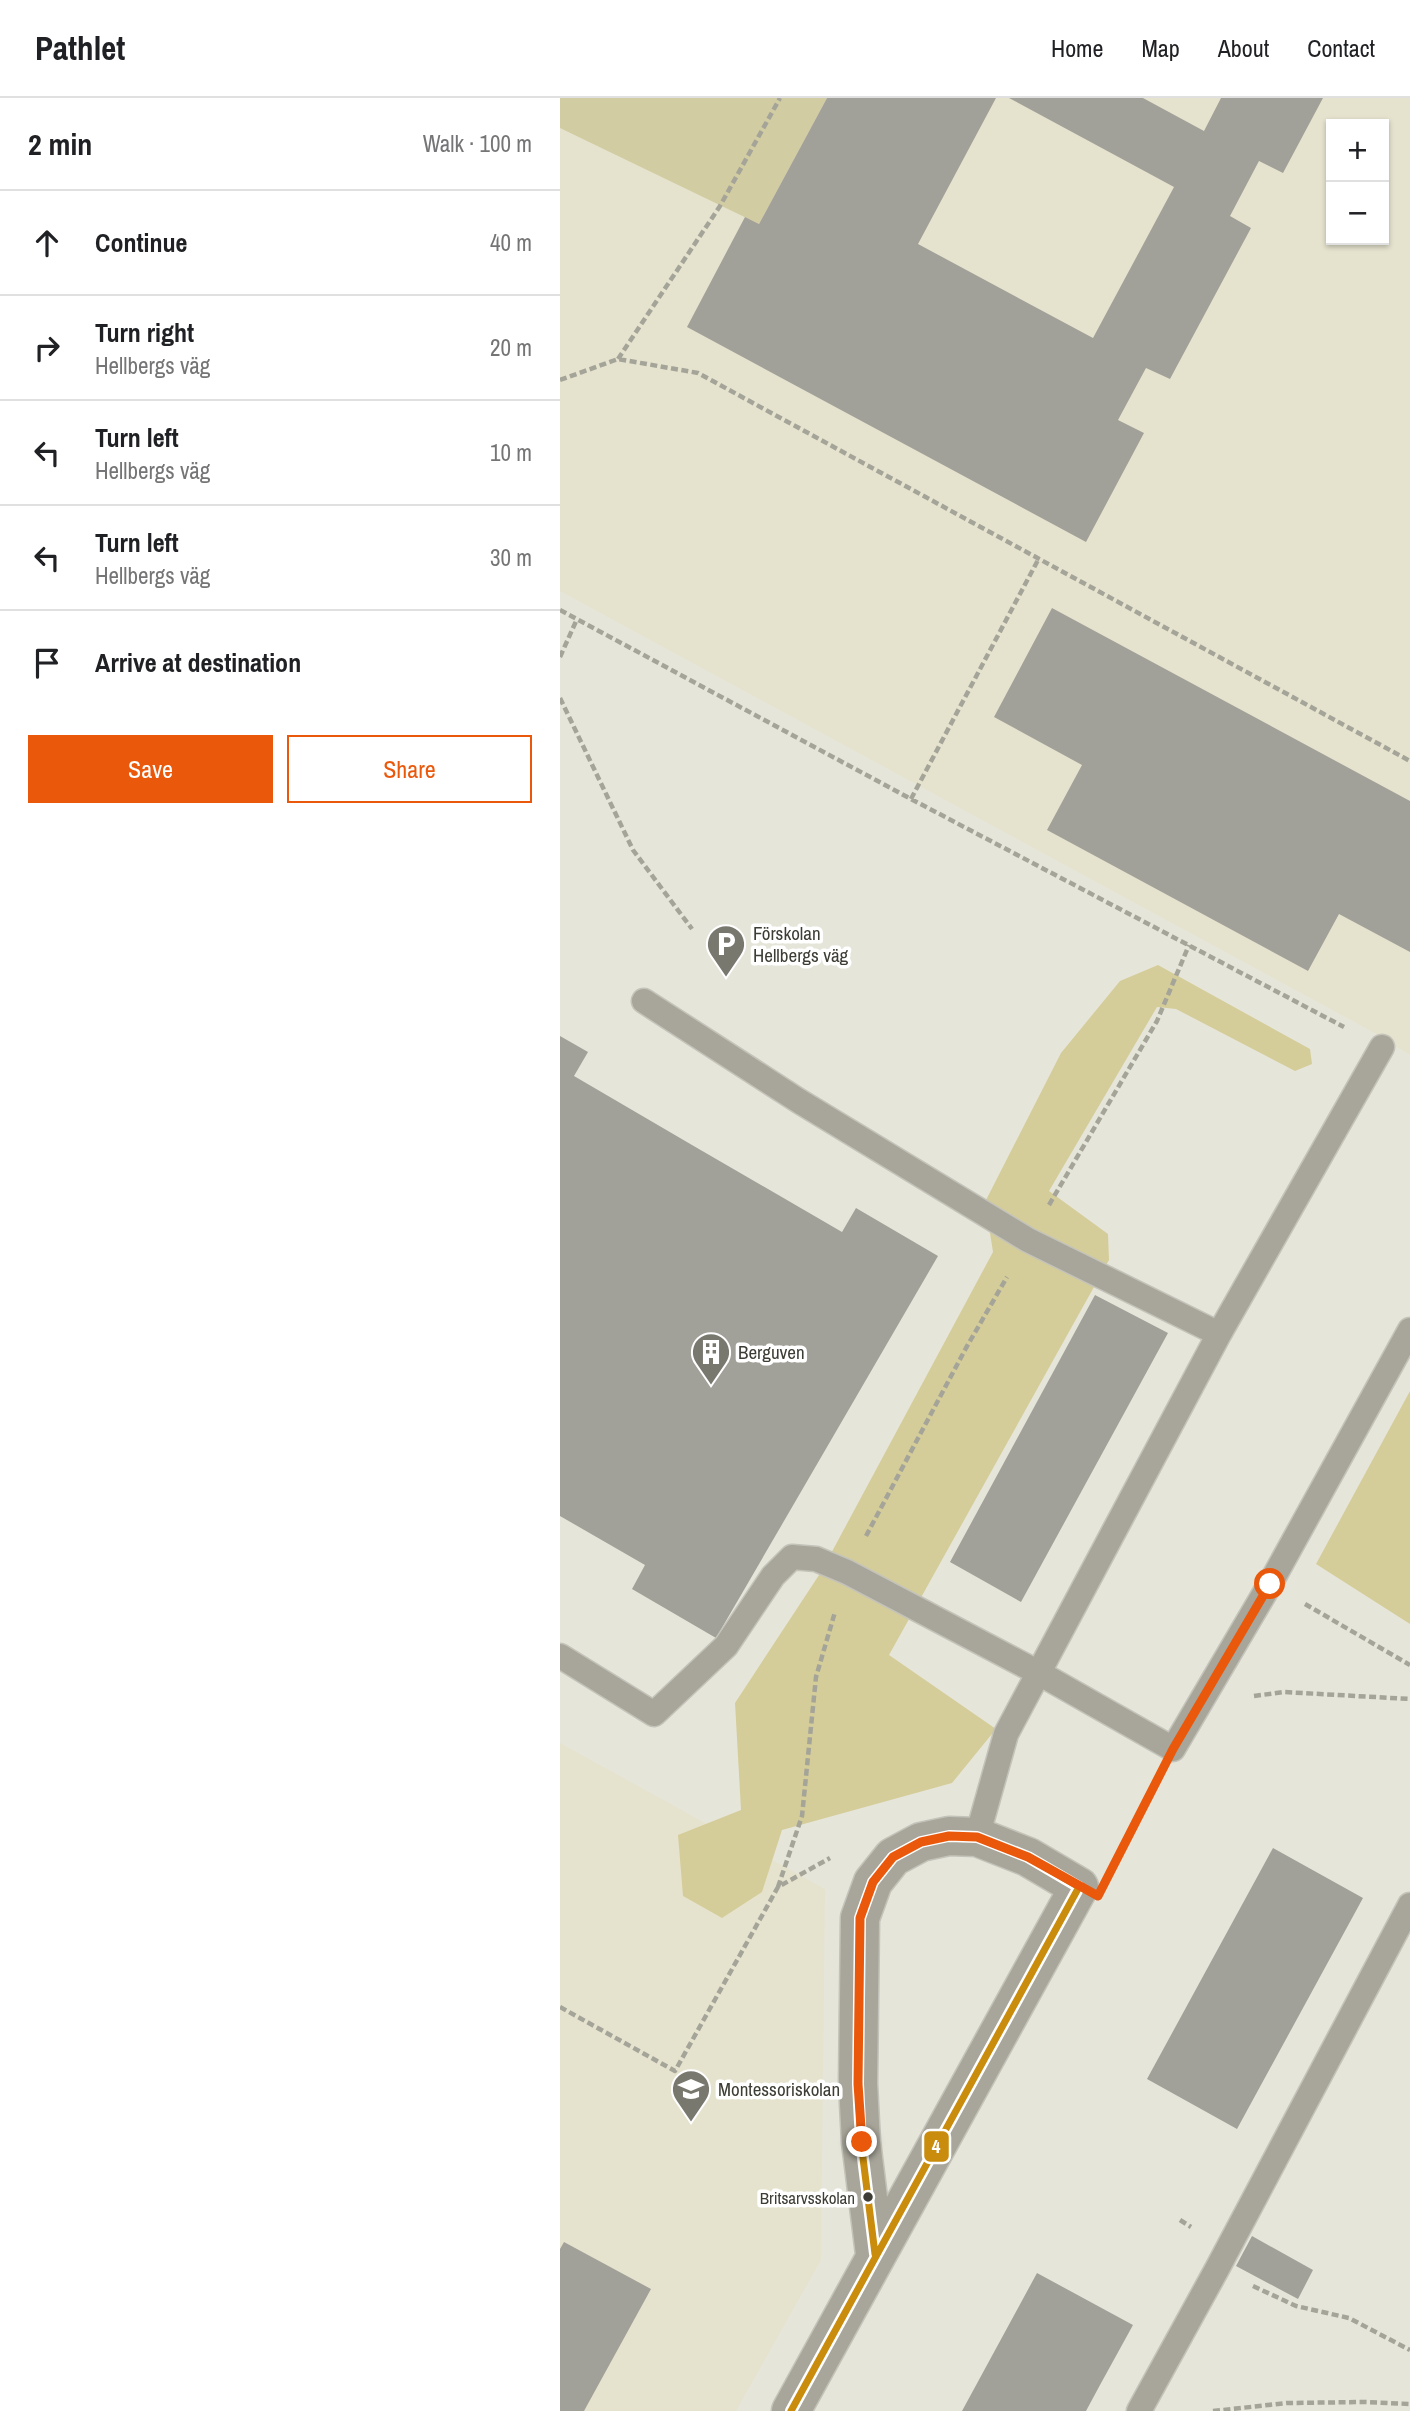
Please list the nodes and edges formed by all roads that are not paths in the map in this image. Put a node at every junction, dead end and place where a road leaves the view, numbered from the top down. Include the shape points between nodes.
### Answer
1 (645, 1001) dead end
2 (1382, 1047) road end
3 (1410, 1330) edge
4 (1219, 1334) junction
5 (560, 1656) edge
6 (1039, 1673) junction
7 (977, 1837) junction
8 (1410, 1905) edge
9 (875, 2254) junction
10 (791, 2411) edge
11 (1139, 2411) edge

1 - 4 lane via 1028,1240
2 - 4 lane
3 - 6 lane via 1173,1749
4 - 6 lane
5 - 6 lane via 654,1714 726,1646 773,1576 792,1557 816,1559 847,1572
6 - 7 lane via 1006,1734
7 - 9 street via 921,1842 893,1857 873,1882 860,1918 858,2084
7 - 9 street via 1028,1857 1079,1887
8 - 11 lane
9 - 10 street

